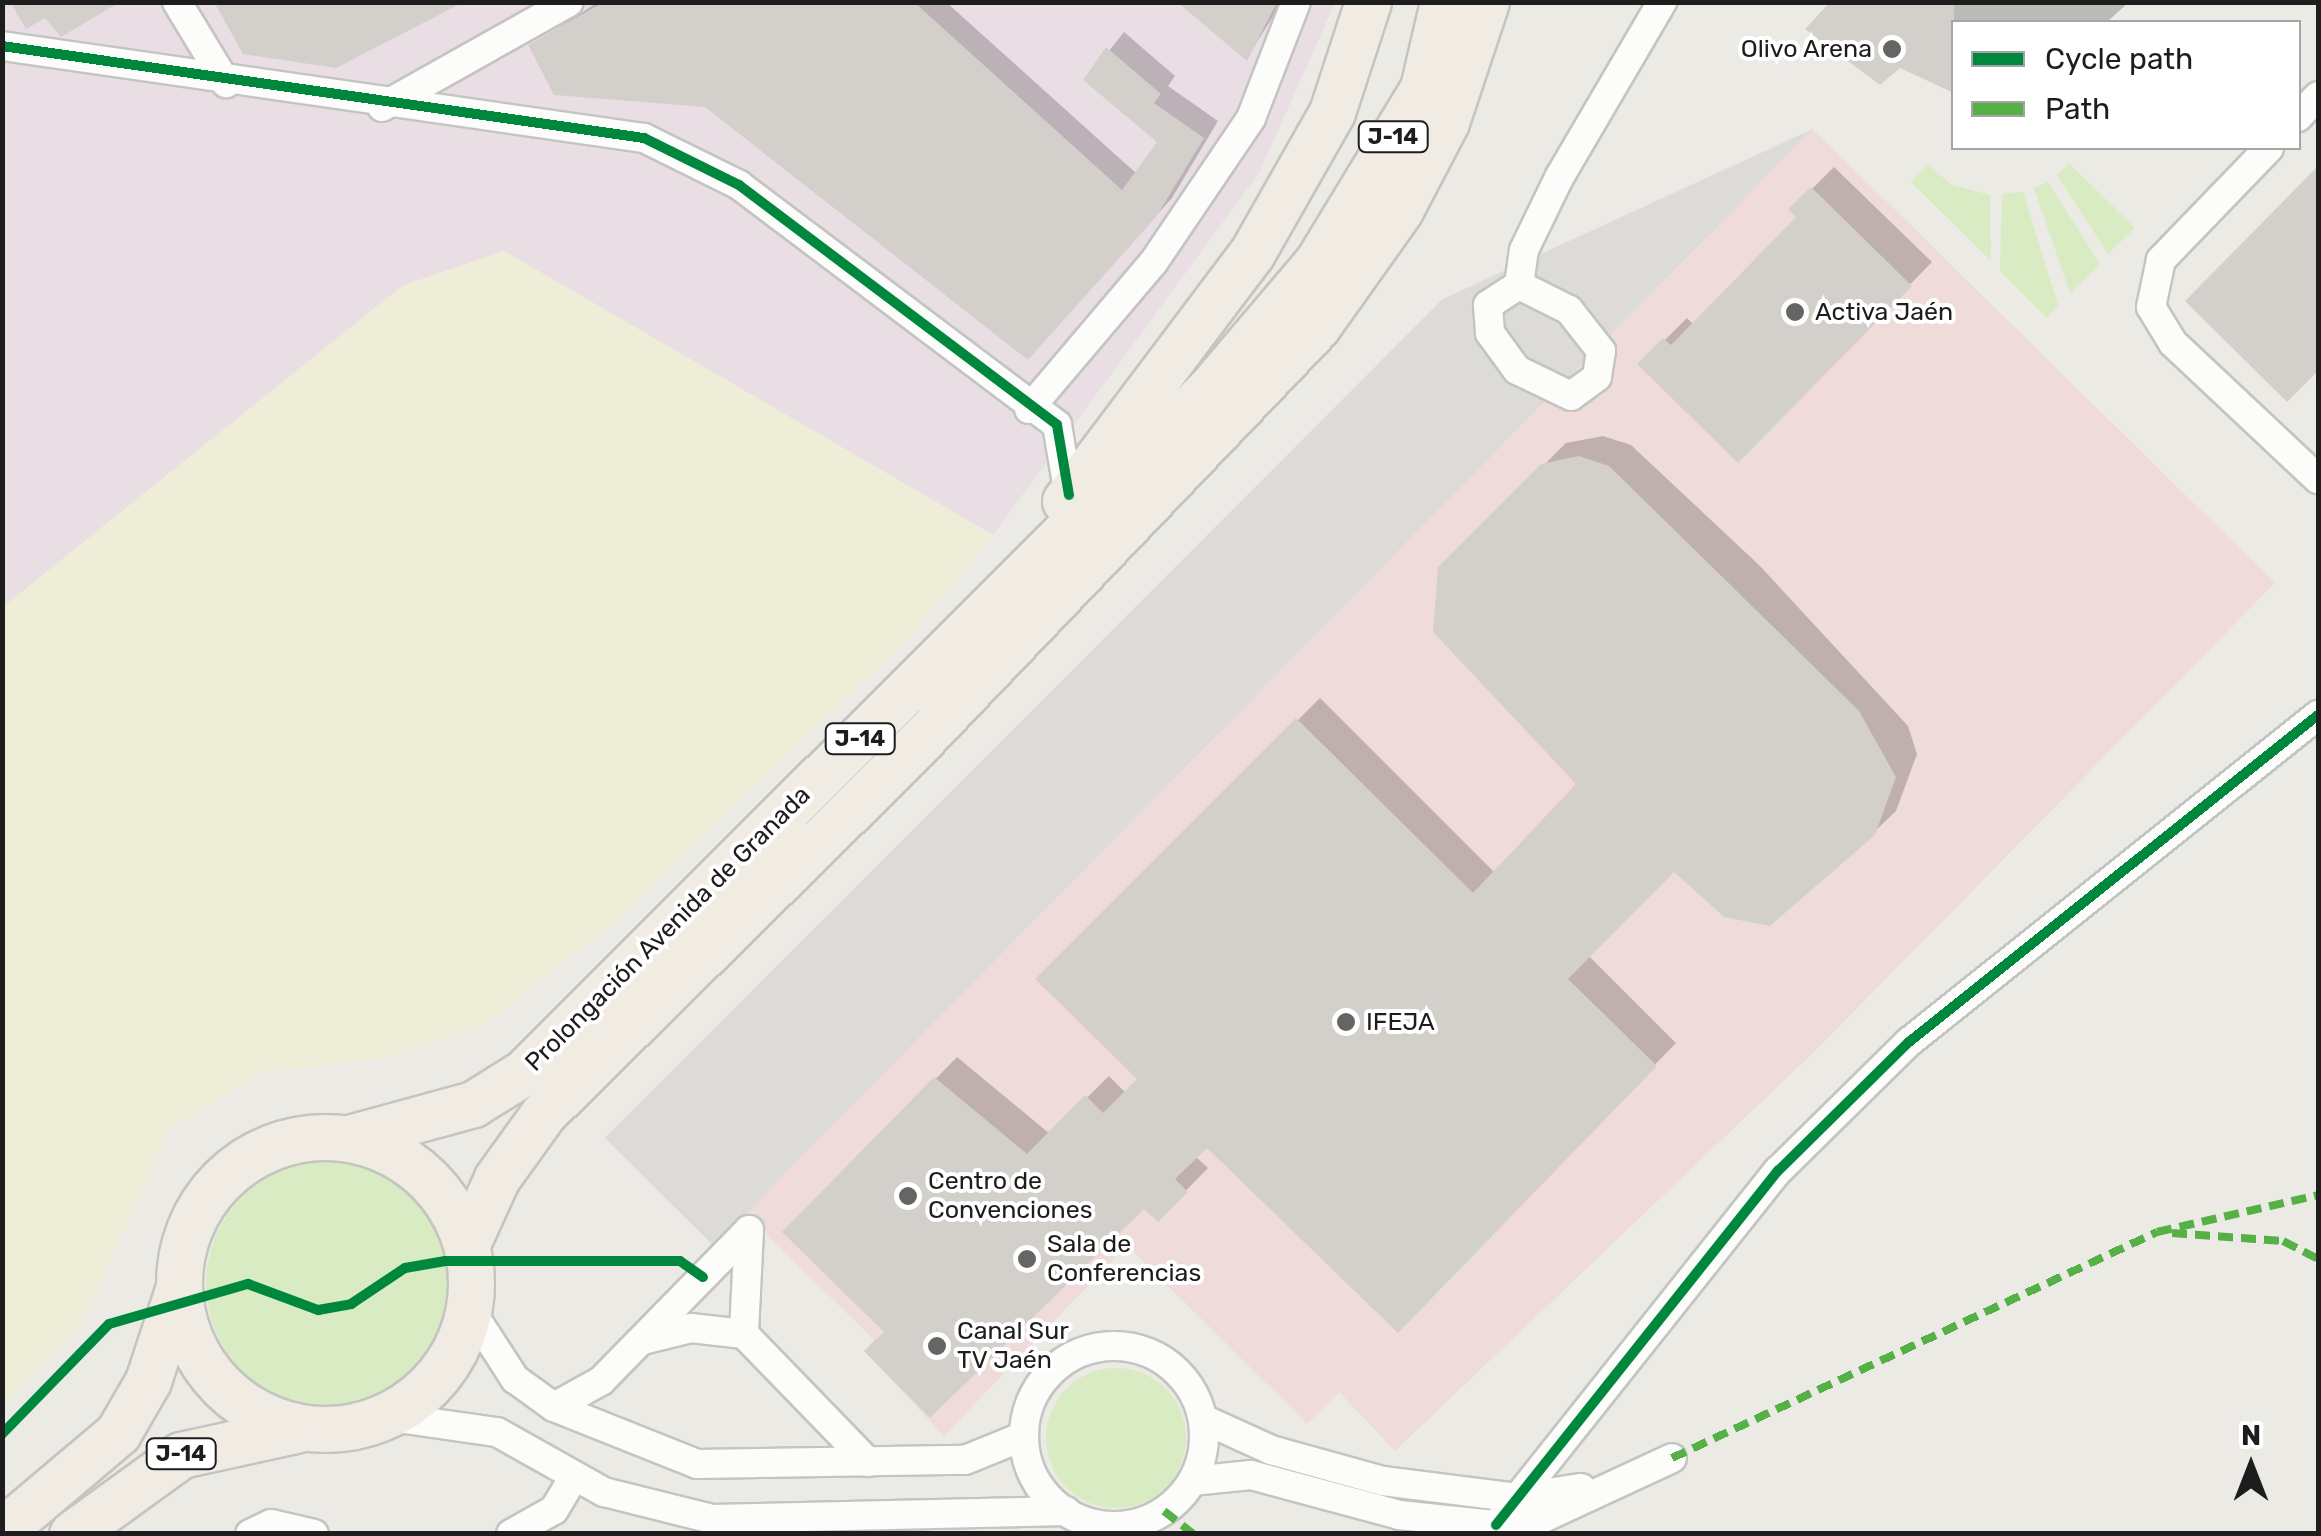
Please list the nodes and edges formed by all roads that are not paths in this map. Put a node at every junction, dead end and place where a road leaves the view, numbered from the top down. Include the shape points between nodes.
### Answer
1 (177, 2) edge
2 (569, 2) edge
3 (1296, 2) edge
4 (1368, 2) edge
5 (1443, 2) edge
6 (1486, 2) edge
7 (1662, 2) edge
8 (2, 46) edge
9 (226, 83) junction
10 (382, 107) junction
11 (2267, 150) edge
12 (1519, 285) dead end
13 (1029, 409) junction
14 (2318, 478) edge
15 (1069, 495) junction
16 (978, 622) junction
17 (2318, 715) edge
18 (350, 1138) junction
19 (466, 1244) junction
20 (178, 1290) junction
21 (470, 1308) junction
22 (744, 1334) junction
23 (643, 1340) junction
24 (554, 1407) junction
25 (384, 1416) junction
26 (1203, 1419) junction
27 (314, 1428) junction
28 (1024, 1436) junction
29 (868, 1462) junction
30 (1539, 1466) junction
31 (574, 1476) junction
32 (1192, 1481) junction
33 (1460, 1493) junction
34 (1517, 1498) junction
35 (1066, 1512) junction
36 (1496, 1525) junction
37 (2, 1532) edge
38 (72, 1534) edge
39 (250, 1534) edge
40 (314, 1534) edge
41 (511, 1534) edge

1 - 9 street
2 - 10 street
3 - 13 street via 1251,118 1153,263
4 - 15 main road via 1332,112 1252,253
5 - 16 main road, Prolongación Avenida de Granada / J-14 via 1423,88 1318,261 1213,385
6 - 19 main road, Prolongación Avenida de Granada / J-14 via 1446,122 1400,210 1317,326 908,754 544,1114 497,1178
7 - 12 street via 1560,176 1524,250
8 - 9 street
9 - 10 street
10 - 13 street via 644,138 738,184
11 - 14 street via 2161,260 2151,307 2173,343
13 - 15 street via 1057,425
15 - 16 main road
16 - 18 main road, Prolongación Avenida de Granada / J-14 via 523,1073 474,1104
17 - 30 street via 1896,1055 1778,1172
18 - 19 main road, J-14 via 424,1174
18 - 20 main road, J-14 via 284,1142 227,1173 189,1227
19 - 21 main road, J-14
20 - 27 main road, J-14 via 191,1342 220,1385 263,1415
20 - 37 main road via 148,1382 118,1433
21 - 24 street via 515,1379
21 - 25 main road, J-14 via 441,1372
22 - 23 street via 691,1328
22 - 23 street via 749,1230
22 - 29 street
23 - 24 street via 602,1381
24 - 29 street via 697,1464
25 - 27 main road, J-14
25 - 31 street via 497,1432
26 - 28 street via 1172,1366 1114,1346 1068,1358 1044,1378
26 - 32 street
26 - 33 street via 1289,1456
27 - 38 main road, J-14 via 180,1454
28 - 29 street via 982,1457
28 - 35 street via 1035,1479
30 - 33 street
30 - 34 street
31 - 35 street via 712,1519
31 - 41 street via 554,1510
32 - 35 street via 1146,1520 1105,1525
32 - 36 street via 1250,1475 1398,1515
33 - 34 street
34 - 36 street
34 - 36 street via 1672,1458 1543,1518
39 - 40 street via 272,1524

